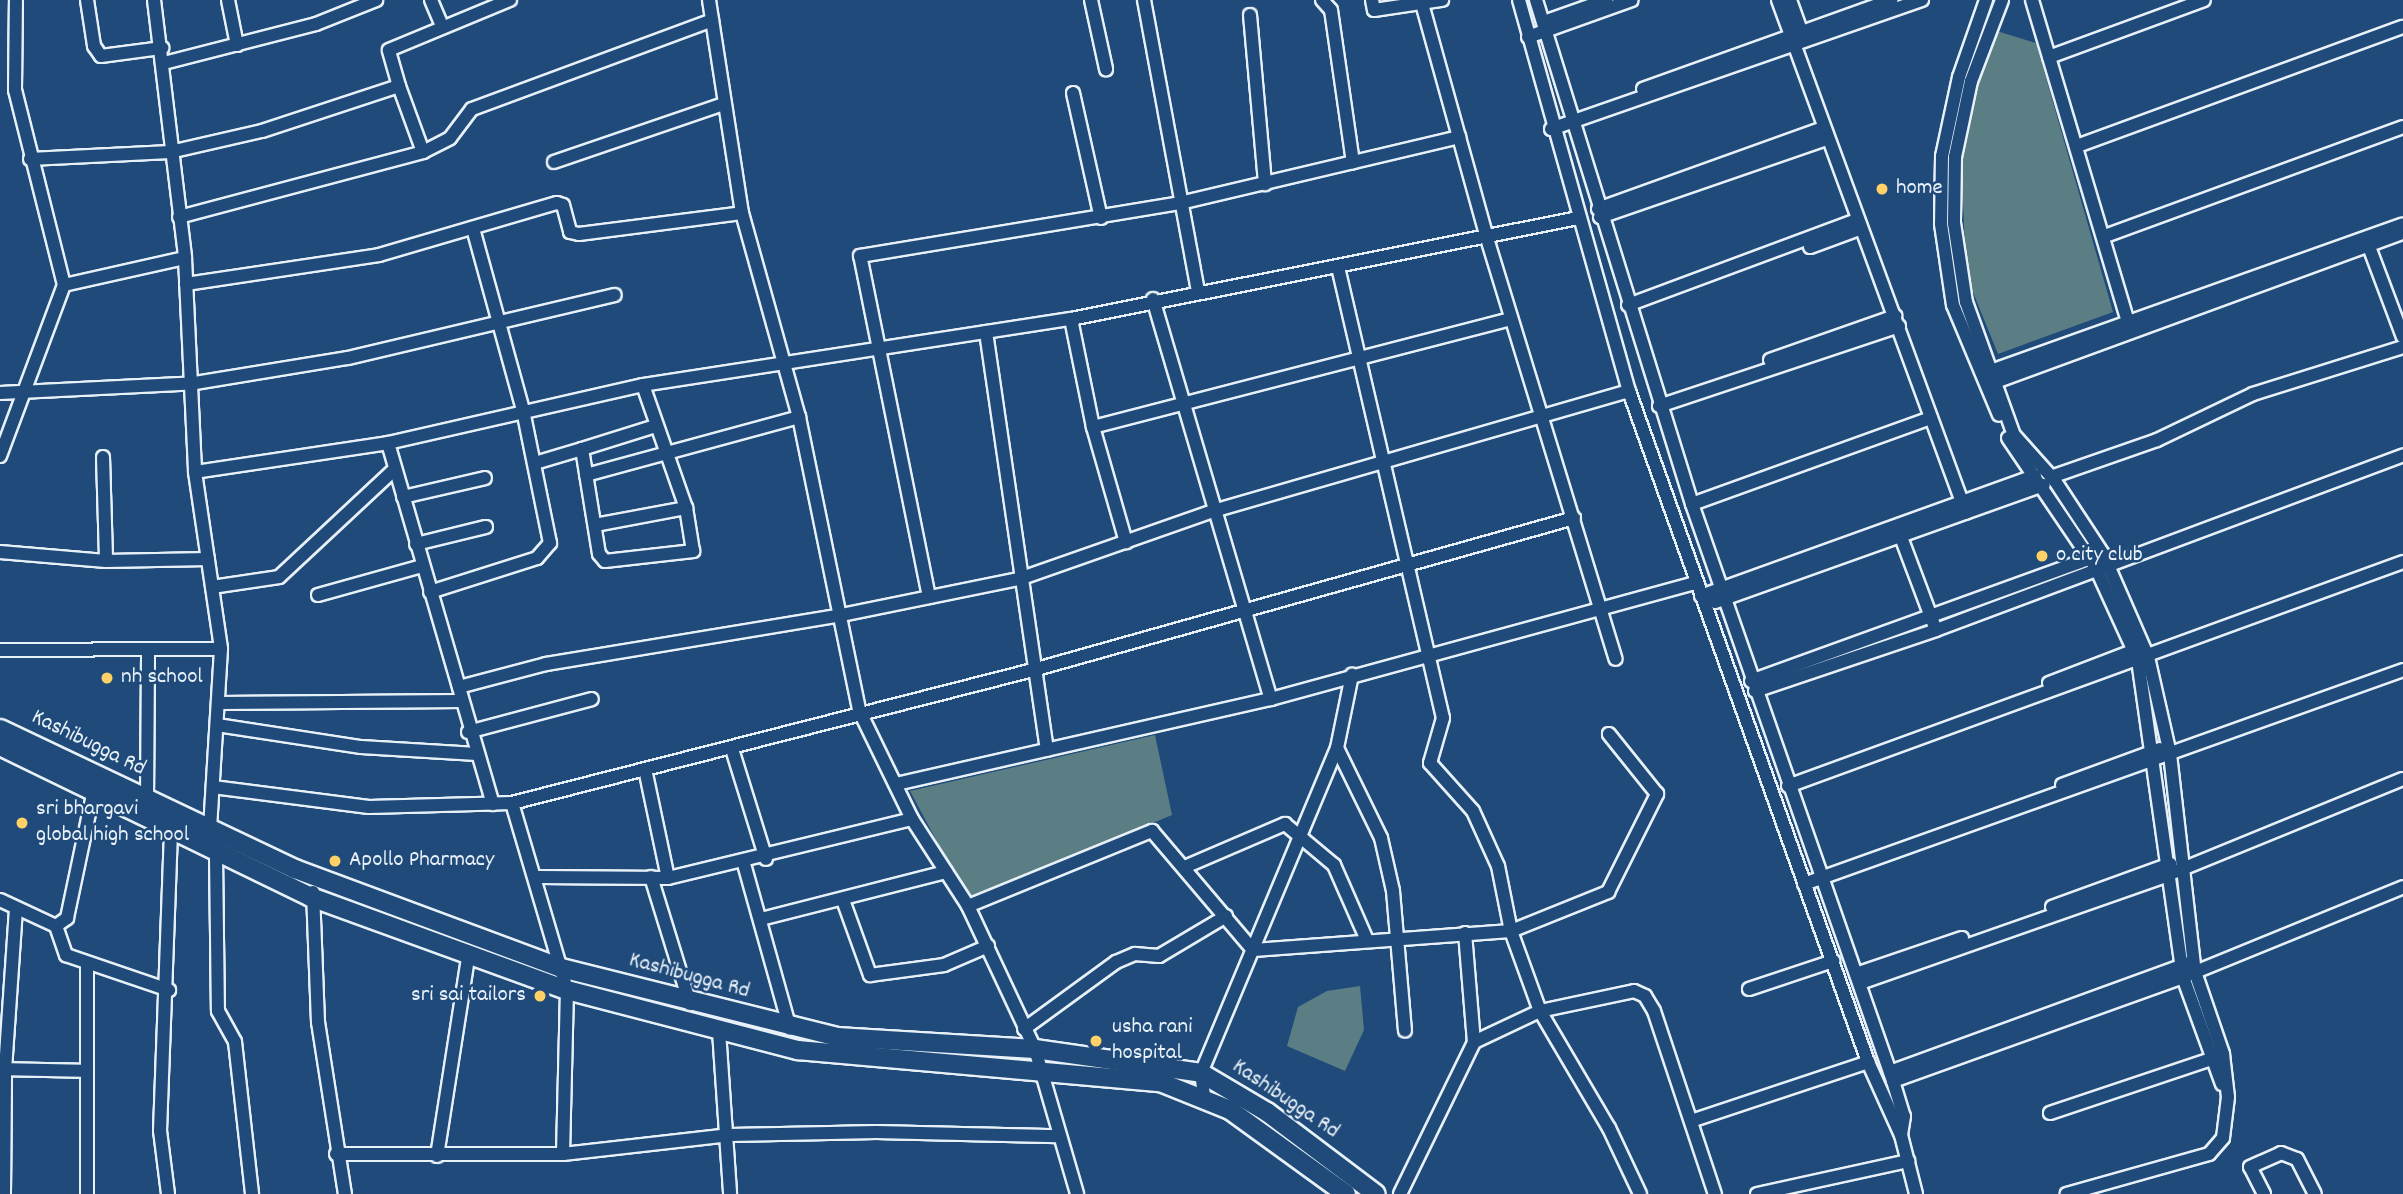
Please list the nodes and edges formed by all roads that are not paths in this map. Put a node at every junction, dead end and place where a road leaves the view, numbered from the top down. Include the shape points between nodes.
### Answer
1 (16, 0) edge
2 (87, 0) edge
3 (154, 0) edge
4 (228, 0) edge
5 (376, 0) edge
6 (431, 0) edge
7 (510, 0) edge
8 (709, 0) edge
9 (1091, 0) edge
10 (1144, 0) edge
11 (1322, 0) edge
12 (1372, 0) edge
13 (1442, 0) edge
14 (1519, 0) edge
15 (1536, 0) edge
16 (1606, 0) edge
17 (1632, 0) edge
18 (1778, 0) edge
19 (1790, 0) edge
20 (1892, 0) edge
21 (1922, 0) edge
22 (1986, 0) edge
23 (2002, 0) edge
24 (2032, 0) edge
25 (2204, 0) edge
26 (1422, 3) edge
27 (1250, 15) dead end
28 (712, 20) junction
29 (442, 26) junction
30 (1545, 27) junction
31 (2403, 27) edge
32 (1528, 37) junction
33 (1797, 40) junction
34 (237, 45) junction
35 (162, 48) junction
36 (2049, 57) junction
37 (164, 63) junction
38 (1106, 69) dead end
39 (399, 86) junction
40 (1073, 93) dead end
41 (723, 104) junction
42 (1571, 119) junction
43 (1550, 124) junction
44 (2403, 127) edge
45 (1825, 133) junction
46 (1459, 137) junction
47 (2077, 146) junction
48 (170, 152) junction
49 (423, 152) junction
50 (30, 159) junction
51 (554, 162) dead end
52 (1353, 162) junction
53 (1265, 184) junction
54 (1180, 203) junction
55 (742, 213) junction
56 (1599, 213) junction
57 (179, 217) junction
58 (1101, 218) junction
59 (1578, 218) junction
60 (2403, 224) edge
61 (1858, 225) junction
62 (473, 228) junction
63 (2403, 233) edge
64 (1486, 235) junction
65 (2105, 236) junction
66 (2368, 244) junction
67 (186, 258) junction
68 (1338, 267) junction
69 (187, 284) junction
70 (64, 285) junction
71 (1198, 289) junction
72 (615, 295) dead end
73 (1153, 299) junction
74 (1630, 309) junction
75 (1511, 318) junction
76 (1071, 319) junction
77 (2127, 319) junction
78 (1897, 321) junction
79 (501, 325) junction
80 (986, 332) junction
81 (2403, 337) edge
82 (2403, 346) edge
83 (878, 352) junction
84 (1361, 362) junction
85 (783, 363) junction
86 (1993, 376) junction
87 (195, 383) junction
88 (643, 385) junction
89 (1629, 391) junction
90 (0, 393) edge
91 (22, 395) junction
92 (1179, 403) junction
93 (1658, 403) junction
94 (523, 410) junction
95 (1930, 414) junction
96 (1542, 415) junction
97 (799, 417) junction
98 (656, 426) junction
99 (1093, 427) junction
100 (388, 443) junction
101 (582, 449) junction
102 (663, 451) junction
103 (2403, 455) edge
104 (0, 456) edge
105 (103, 457) dead end
106 (1383, 462) junction
107 (535, 463) junction
108 (395, 470) junction
109 (195, 472) junction
110 (586, 475) junction
111 (485, 478) dead end
112 (2053, 479) junction
113 (2037, 481) junction
114 (403, 497) junction
115 (1690, 500) junction
116 (686, 508) junction
117 (1964, 508) junction
118 (1213, 512) junction
119 (1574, 518) junction
120 (595, 525) junction
121 (486, 527) dead end
122 (1900, 537) junction
123 (1126, 542) junction
124 (416, 544) junction
125 (0, 552) edge
126 (208, 559) junction
127 (106, 561) junction
128 (2099, 561) junction
129 (2403, 562) edge
130 (422, 566) junction
131 (1408, 566) junction
132 (1020, 579) junction
133 (1696, 583) junction
134 (212, 587) junction
135 (430, 592) junction
136 (318, 595) dead end
137 (1722, 595) junction
138 (929, 597) junction
139 (1703, 601) junction
140 (1246, 608) junction
141 (1600, 611) junction
142 (838, 616) junction
143 (1934, 625) junction
144 (221, 649) junction
145 (0, 650) edge
146 (148, 651) junction
147 (2141, 654) junction
148 (1430, 656) junction
149 (1616, 659) dead end
150 (1033, 670) junction
151 (2403, 670) edge
152 (1352, 675) junction
153 (1753, 686) junction
154 (459, 687) junction
155 (592, 699) dead end
156 (1271, 699) junction
157 (462, 701) junction
158 (220, 703) junction
159 (859, 710) junction
160 (217, 725) junction
161 (0, 729) edge
162 (468, 732) junction
163 (1609, 734) dead end
164 (0, 746) edge
165 (1337, 748) junction
166 (732, 749) junction
167 (1047, 750) junction
168 (2169, 750) junction
169 (477, 754) junction
170 (2153, 757) junction
171 (645, 769) junction
172 (2403, 779) edge
173 (1787, 783) junction
174 (896, 784) junction
175 (95, 786) junction
176 (213, 787) junction
177 (147, 800) junction
178 (512, 803) junction
179 (493, 804) junction
180 (172, 811) junction
181 (1310, 816) junction
182 (912, 819) junction
183 (1284, 824) junction
184 (210, 829) junction
185 (170, 830) junction
186 (1300, 839) junction
187 (216, 854) junction
188 (766, 859) junction
189 (744, 864) junction
190 (2180, 864) junction
191 (1187, 866) junction
192 (2164, 871) junction
193 (946, 872) junction
194 (1820, 874) junction
195 (538, 877) junction
196 (651, 877) junction
197 (317, 878) junction
198 (668, 878) junction
199 (1802, 880) junction
200 (2403, 887) edge
201 (311, 897) junction
202 (0, 900) edge
203 (843, 900) junction
204 (968, 906) junction
205 (16, 908) junction
206 (1226, 916) junction
207 (761, 919) junction
208 (55, 926) junction
209 (1511, 931) junction
210 (1465, 933) junction
211 (1399, 939) junction
212 (1367, 940) junction
213 (988, 946) junction
214 (1253, 950) junction
215 (468, 957) junction
216 (1833, 961) junction
217 (87, 966) junction
218 (561, 968) junction
219 (2188, 969) junction
220 (1858, 978) junction
221 (1749, 989) dead end
222 (169, 990) junction
223 (568, 990) junction
224 (691, 1004) junction
225 (1540, 1010) junction
226 (790, 1029) junction
227 (1024, 1030) junction
228 (1405, 1030) dead end
229 (719, 1031) junction
230 (1474, 1042) junction
231 (1035, 1049) junction
232 (2211, 1059) junction
233 (1868, 1062) junction
234 (3, 1069) edge
235 (1041, 1070) junction
236 (87, 1071) junction
237 (1201, 1073) junction
238 (1892, 1077) junction
239 (1204, 1096) junction
240 (2228, 1097) junction
241 (2050, 1113) dead end
242 (1691, 1121) junction
243 (730, 1135) junction
244 (1901, 1135) junction
245 (1059, 1136) junction
246 (336, 1154) junction
247 (563, 1154) junction
248 (437, 1156) junction
249 (1908, 1161) junction
250 (4, 1194) edge
251 (86, 1194) edge
252 (168, 1194) edge
253 (253, 1194) edge
254 (345, 1194) edge
255 (730, 1194) edge
256 (1077, 1194) edge
257 (1346, 1194) edge
258 (1376, 1194) edge
259 (1400, 1194) edge
260 (1640, 1194) edge
261 (1715, 1194) edge
262 (1757, 1194) edge
263 (1916, 1194) edge
264 (2067, 1194) edge
265 (2264, 1194) edge
266 (2315, 1194) edge

1 - 50 street via 11,64
2 - 35 street via 94,46 101,56
3 - 35 street
4 - 34 street
5 - 34 street
6 - 29 street
7 - 29 street
8 - 28 street
9 - 38 street
10 - 54 street
11 - 52 street via 1331,10
12 - 26 street via 1374,10
13 - 26 street
14 - 32 street
15 - 30 street
16 - 30 street
17 - 30 street
18 - 33 street
19 - 33 street
20 - 33 street
21 - 33 street
22 - 113 street via 1959,77 1942,156 1941,224 1954,305 2010,441
23 - 86 street via 1971,81 1955,157 1954,223 1966,302
24 - 36 street
25 - 36 street
26 - 46 street
27 - 53 street
28 - 41 street
28 - 49 street via 472,109 450,138
29 - 39 street via 389,50
30 - 32 street
30 - 42 street
31 - 47 street
32 - 43 street
33 - 42 street
33 - 45 street
34 - 37 street
35 - 37 street
36 - 47 street
37 - 48 street
39 - 48 street via 262,131
39 - 49 street
40 - 58 street
41 - 51 street
41 - 55 street
42 - 43 street
42 - 56 street
43 - 59 street
44 - 65 street
45 - 56 street
45 - 61 street
46 - 52 street
46 - 64 street
47 - 65 street
48 - 50 street
48 - 57 street
49 - 57 street
50 - 70 street
52 - 53 street
53 - 54 street
54 - 58 street
54 - 71 street
55 - 62 street via 579,234 570,232 563,205 557,203
55 - 85 street
56 - 74 street
57 - 67 street
58 - 83 street via 860,256
59 - 64 street
59 - 89 street
60 - 77 street
61 - 74 street
61 - 78 street
62 - 69 street via 379,255
62 - 79 street
63 - 66 street
64 - 68 street
64 - 75 street
65 - 77 street
66 - 81 street
66 - 86 street
67 - 69 street
67 - 70 street
68 - 71 street
68 - 84 street
69 - 87 street
70 - 91 street
71 - 73 street
72 - 79 street
73 - 76 street
73 - 92 street
74 - 93 street
75 - 84 street
75 - 96 street
76 - 80 street
76 - 99 street
77 - 86 street
78 - 93 street
78 - 95 street
79 - 87 street
79 - 94 street
80 - 83 street
80 - 132 street
82 - 112 street via 2253,394 2157,440
83 - 85 street
83 - 138 street
84 - 92 street
84 - 106 street
85 - 88 street
85 - 97 street
86 - 112 street via 2014,435
87 - 91 street
87 - 109 street
88 - 94 street
88 - 98 street
89 - 96 street
89 - 133 street
90 - 91 street
91 - 104 street
92 - 99 street
92 - 118 street
93 - 115 street
94 - 100 street
94 - 107 street
95 - 115 street
95 - 117 street
96 - 106 street
96 - 119 street
97 - 102 street
97 - 142 street
98 - 101 street
98 - 102 street
99 - 123 street
100 - 108 street
100 - 109 street
101 - 107 street
101 - 110 street
102 - 110 street
102 - 116 street
103 - 128 street
105 - 127 street
106 - 118 street
106 - 131 street
107 - 135 street via 548,551
108 - 114 street
108 - 134 street via 286,573 269,581
109 - 126 street
110 - 120 street
111 - 114 street
112 - 113 street
112 - 128 street
113 - 117 street
113 - 128 street
114 - 124 street
115 - 137 street
116 - 120 street
116 - 120 street via 695,541 689,554 605,561 599,554
117 - 122 street
117 - 137 street
118 - 123 street
118 - 140 street
119 - 131 street
119 - 141 street
121 - 124 street
122 - 137 street
122 - 143 street
123 - 132 street
124 - 130 street
125 - 127 street
126 - 127 street
126 - 134 street
128 - 143 street
128 - 147 street
129 - 147 street
130 - 135 street
130 - 136 street
131 - 140 street
131 - 148 street
132 - 138 street
132 - 150 street
133 - 139 street
133 - 141 street
134 - 144 street
135 - 154 street
137 - 139 street
137 - 153 street
138 - 142 street
139 - 199 street
140 - 150 street
140 - 156 street
141 - 148 street
141 - 149 street
142 - 154 street via 546,664
142 - 159 street
143 - 153 street
144 - 146 street
144 - 158 street
145 - 146 street
146 - 177 street
147 - 168 street
147 - 170 street
147 - 173 street
148 - 152 street
148 - 209 street via 1443,718 1430,763 1473,811 1498,866
150 - 159 street
150 - 167 street
151 - 168 street
152 - 156 street
152 - 165 street
153 - 173 street
154 - 157 street
155 - 162 street
156 - 167 street
157 - 158 street
157 - 162 street
158 - 160 street
159 - 166 street
159 - 174 street
160 - 169 street via 361,747
160 - 176 street
161 - 175 main road, Kashibugga Rd
162 - 169 street
163 - 209 street via 1657,794 1608,892
164 - 175 main road, Kashibugga Rd
165 - 181 street
165 - 211 street via 1381,838
166 - 171 street
166 - 188 street
167 - 174 street
168 - 170 street
168 - 190 street
169 - 179 street
170 - 192 street
170 - 194 street
171 - 178 street
171 - 198 street
172 - 190 street
173 - 194 street
174 - 182 street
175 - 177 main road, Kashibugga Rd
175 - 185 main road, Kashibugga Rd
175 - 208 street via 67,918
176 - 179 street via 369,807
176 - 184 street
177 - 180 main road, Kashibugga Rd
178 - 179 street
178 - 195 street
180 - 184 main road, Kashibugga Rd
180 - 185 street
181 - 183 street
181 - 186 street
182 - 188 street
182 - 193 street
183 - 186 street
183 - 191 street
184 - 187 street
184 - 197 main road, Kashibugga Rd
185 - 187 main road, Kashibugga Rd
185 - 222 street
186 - 212 street via 1334,865
186 - 214 street
187 - 201 main road, Kashibugga Rd
187 - 253 street via 218,1011 235,1042
188 - 189 street
189 - 198 street
189 - 207 street
190 - 192 street
190 - 219 street
191 - 204 street via 1160,836 1138,833
191 - 206 street
192 - 219 street
192 - 220 street
193 - 203 street
193 - 204 street
194 - 199 street
194 - 220 street
195 - 196 street
195 - 218 street
196 - 198 street
196 - 224 street
197 - 201 street
197 - 218 main road, Kashibugga Rd
199 - 216 street
200 - 219 street
201 - 215 main road, Kashibugga Rd
201 - 246 street via 318,1022
202 - 205 street
203 - 207 street
203 - 213 street via 870,975 944,965
204 - 213 street
205 - 208 street
205 - 234 street
206 - 214 street
206 - 227 street via 1159,956 1135,954 1116,962
207 - 226 street
208 - 217 street via 62,951
209 - 210 street
209 - 225 street
210 - 211 street
210 - 230 street
211 - 212 street
211 - 228 street
212 - 214 street
213 - 227 street
214 - 237 street
215 - 223 main road, Kashibugga Rd
215 - 248 street
216 - 221 street
216 - 233 street
217 - 222 street
217 - 236 street
218 - 223 street
218 - 224 main road, Kashibugga Rd
219 - 232 street
219 - 238 street
219 - 240 street via 2223,1054
220 - 238 street
222 - 252 street via 160,1131
223 - 229 main road, Kashibugga Rd
223 - 247 street
224 - 226 main road, Kashibugga Rd
225 - 230 street
225 - 242 street via 1634,992 1645,996
225 - 260 street via 1609,1128
226 - 231 main road, Kashibugga Rd
227 - 231 street
229 - 235 main road, Kashibugga Rd via 798,1050
229 - 243 street
230 - 259 street
231 - 235 street
231 - 237 main road, Kashibugga Rd
232 - 240 street
232 - 241 street
233 - 242 street
233 - 244 street
234 - 236 street
234 - 250 street
235 - 239 main road, Kashibugga Rd via 1160,1082
235 - 245 street
236 - 251 street
237 - 239 street
237 - 258 main road, Kashibugga Rd via 1267,1112
238 - 244 street via 1904,1116
239 - 257 main road, Kashibugga Rd
240 - 264 street via 2223,1138 2209,1154
242 - 261 street
243 - 245 street
243 - 247 street
243 - 255 street
244 - 249 street
245 - 256 street
246 - 248 street
246 - 254 street
247 - 248 street
249 - 262 street
249 - 263 street
265 - 266 street via 2250,1167 2281,1153 2297,1159

